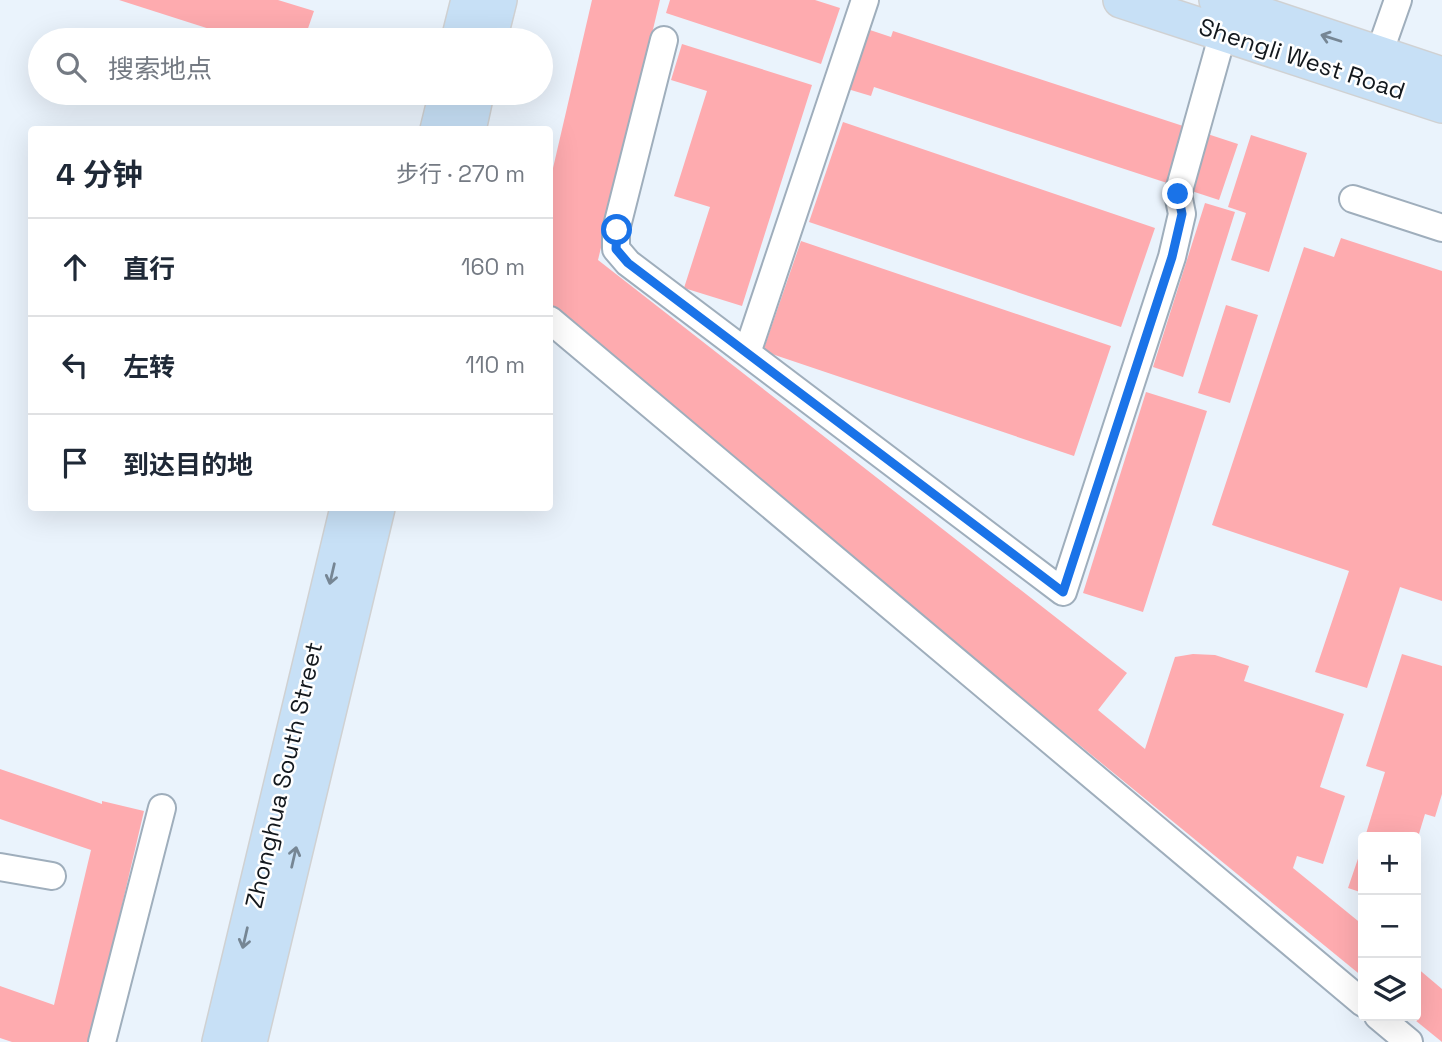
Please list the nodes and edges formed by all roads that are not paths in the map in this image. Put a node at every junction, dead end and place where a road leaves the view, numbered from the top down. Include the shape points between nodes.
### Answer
1 (469, 0) edge
2 (499, 0) edge
3 (864, 0) edge
4 (1121, 0) edge
5 (1398, 0) edge
6 (1225, 9) edge
7 (463, 28) edge
8 (492, 28) edge
9 (664, 40) dead end
10 (1379, 54) junction
11 (1442, 75) edge
12 (444, 105) edge
13 (473, 105) edge
14 (1442, 105) edge
15 (439, 126) edge
16 (469, 126) edge
17 (1353, 199) dead end
18 (1442, 228) edge
19 (553, 323) edge
20 (747, 353) junction
21 (347, 511) edge
22 (376, 511) edge
23 (162, 808) dead end
24 (0, 867) edge
25 (52, 876) dead end
26 (1358, 999) edge
27 (1384, 1021) edge
28 (102, 1042) edge
29 (220, 1042) edge
30 (249, 1042) edge
31 (1409, 1042) edge

1 - 7 main road
2 - 8 main road
3 - 20 street
4 - 6 main road, Shengli West Road
5 - 10 street
10 -> 6 main road, Shengli West Road
6 - 14 main road, Shengli West Road
6 - 20 street via 1178,194 1182,214 1172,257 1063,592
9 - 20 street via 616,249 628,263
10 - 11 main road, Shengli West Road
12 - 15 main road
13 - 16 main road
17 - 18 street
19 - 26 street
21 -> 29 main road, Zhonghua South Street
30 -> 22 main road, Zhonghua South Street
23 - 28 street
24 - 25 street
27 - 31 street

